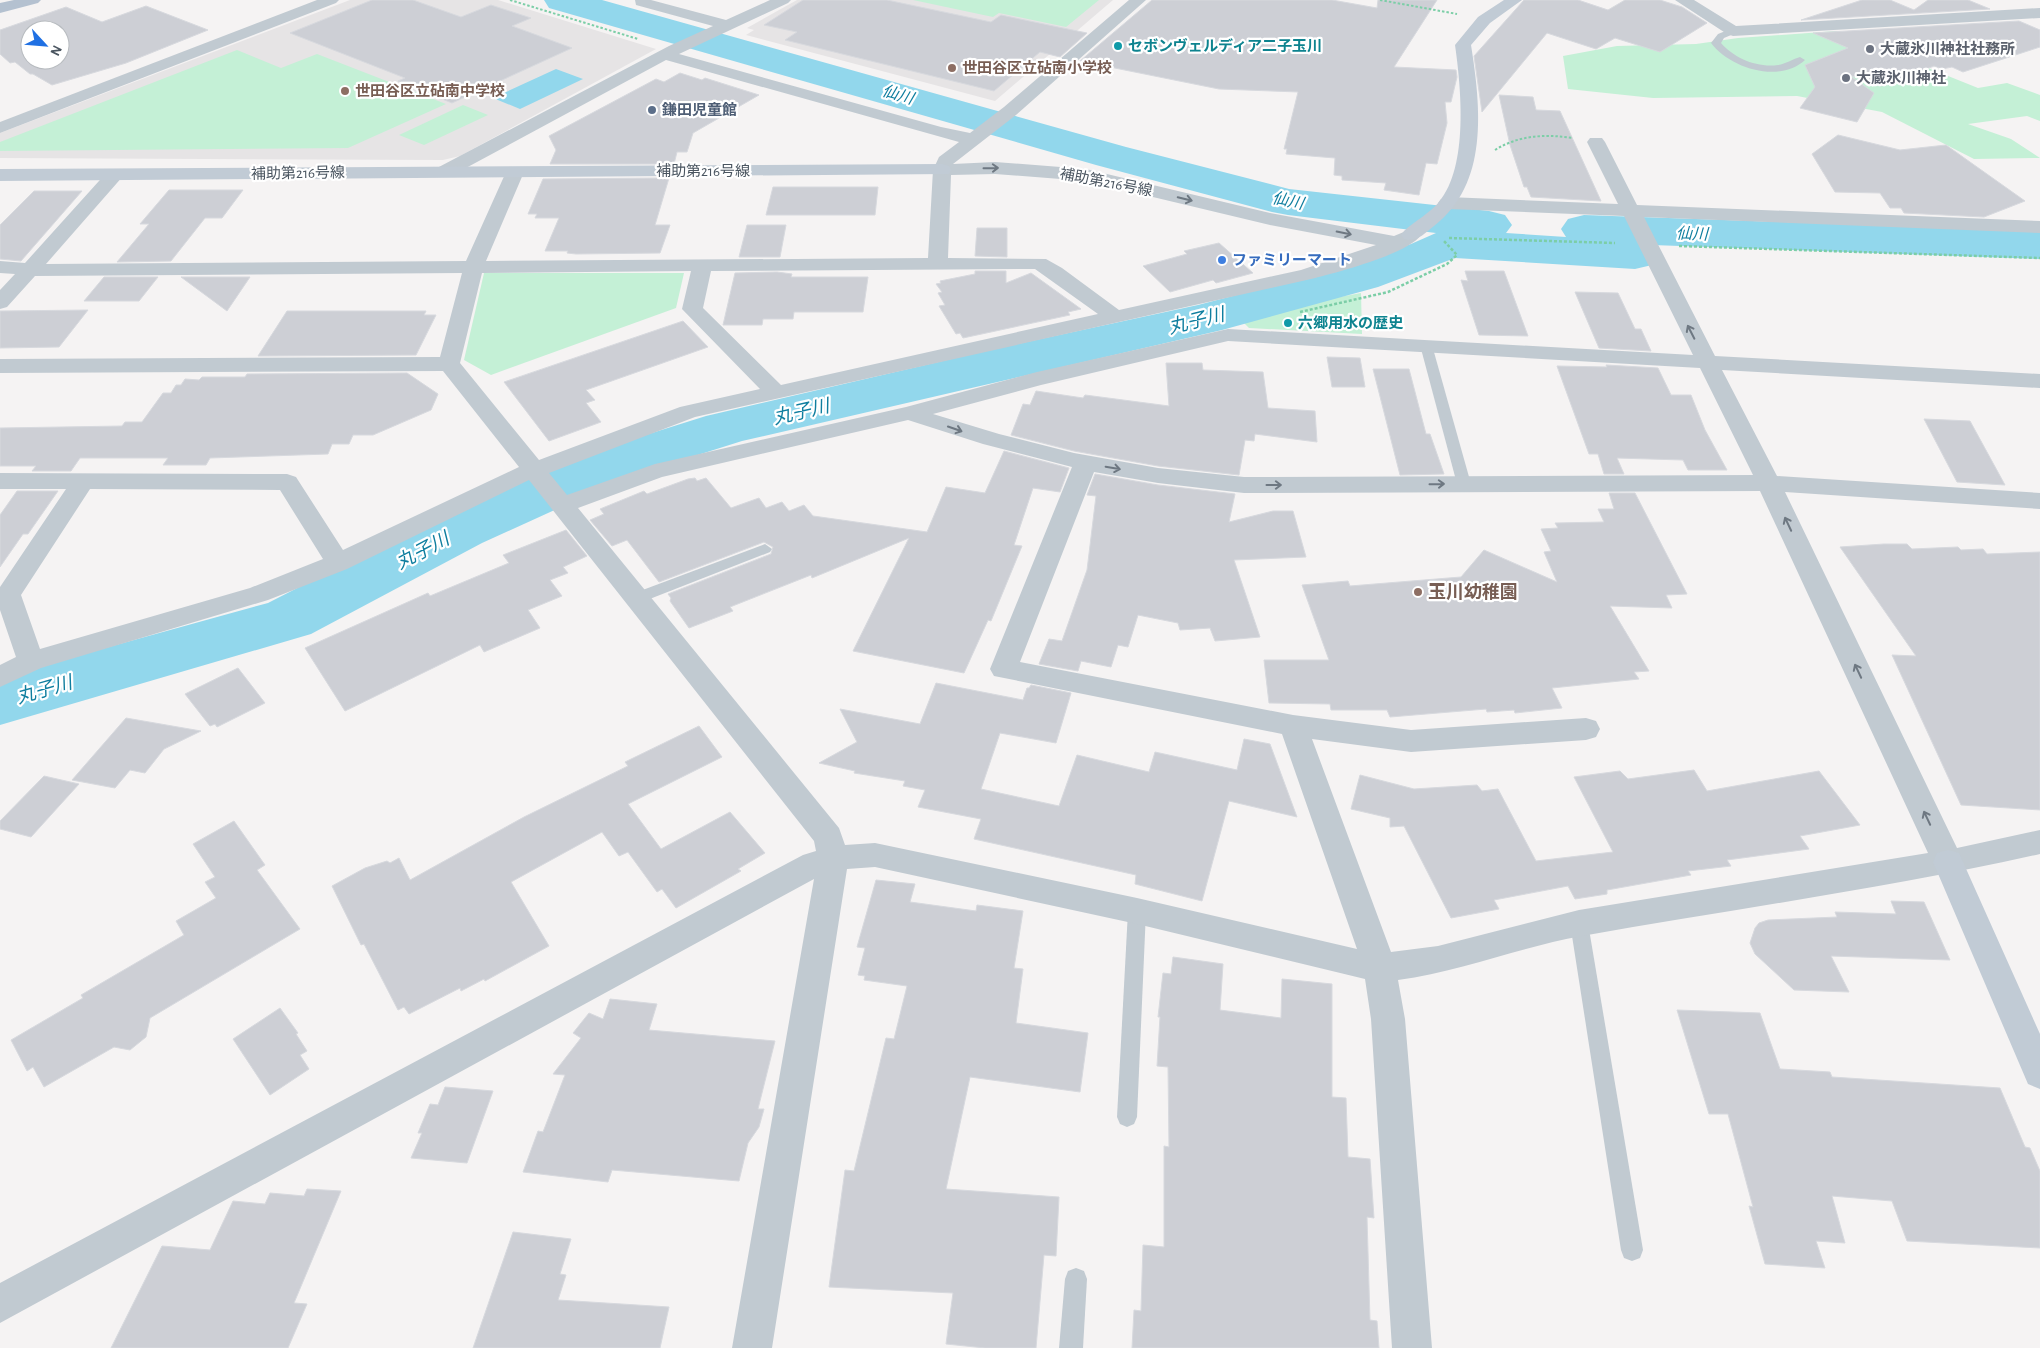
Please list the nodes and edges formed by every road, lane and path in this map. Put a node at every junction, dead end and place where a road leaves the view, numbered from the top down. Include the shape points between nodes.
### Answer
1 (33, 0) edge
2 (331, 0) edge
3 (510, 0) edge
4 (783, 0) edge
5 (1138, 0) edge
6 (1380, 0) edge
7 (1514, 0) edge
8 (1683, 0) edge
9 (636, 1) edge
10 (0, 8) edge
11 (2040, 12) edge
12 (1484, 20) junction
13 (722, 28) junction
14 (1733, 31) junction
15 (670, 52) junction
16 (1800, 60) dead end
17 (0, 128) edge
18 (976, 137) junction
19 (1596, 142) joint
20 (1491, 153) dead end
21 (942, 170) junction
22 (444, 172) junction
23 (515, 172) junction
24 (0, 175) edge
25 (115, 175) junction
26 (1448, 203) junction
27 (1629, 210) junction
28 (2040, 227) edge
29 (1404, 239) junction
30 (1646, 244) junction
31 (1457, 255) dead end
32 (2040, 258) edge
33 (938, 264) junction
34 (474, 265) junction
35 (0, 267) edge
36 (702, 267) junction
37 (31, 270) junction
38 (0, 304) edge
39 (1116, 318) junction
40 (1426, 345) junction
41 (1707, 362) junction
42 (450, 364) junction
43 (0, 366) edge
44 (2040, 381) edge
45 (776, 392) junction
46 (910, 413) junction
47 (1086, 463) junction
48 (534, 470) junction
49 (0, 481) edge
50 (83, 481) junction
51 (1769, 483) junction
52 (1464, 484) junction
53 (2040, 501) edge
54 (562, 505) junction
55 (765, 549) dead end
56 (338, 563) junction
57 (638, 598) junction
58 (31, 662) junction
59 (0, 677) edge
60 (1292, 726) junction
61 (1586, 729) dead end
62 (2040, 842) edge
63 (834, 858) junction
64 (1948, 862) junction
65 (1137, 911) junction
66 (1579, 923) junction
67 (1380, 968) junction
68 (2040, 1073) edge
69 (1127, 1117) dead end
70 (1632, 1250) dead end
71 (1076, 1279) dead end
72 (0, 1304) edge
73 (752, 1348) edge
74 (1071, 1348) edge
75 (1412, 1348) edge

1 - 10 main road
2 - 17 street
3 - 15 path
4 - 13 street
5 - 18 street
6 - 12 path
7 - 12 street
8 - 14 street
9 - 13 street
11 - 14 street
12 - 26 street via 1463,45 1470,107 1459,183
13 - 15 street
14 - 16 lane via 1716,42 1734,58 1772,68
15 - 18 street via 938,132
15 - 22 street
18 - 21 street via 945,161
19 - 20 path via 1544,135 1505,142
19 - 27 street
21 - 23 street, 補助第216号線
21 -> 29 street, 補助第216号線 via 1020,169 1086,175 1270,219
21 - 33 street
22 - 23 street, 補助第216号線
22 - 25 street, 補助第216号線
23 - 34 street
24 - 25 street, 補助第216号線
25 - 37 street
26 - 27 street
26 - 29 street
27 - 28 street
27 - 30 street
29 - 39 street via 1351,262 1304,275
30 - 31 path via 1441,238
30 - 32 path
41 -> 30 street
33 - 36 street
33 - 39 street via 1040,263
34 - 36 street
34 - 37 street
34 - 42 street
35 - 37 street
36 - 45 street via 692,309
37 - 38 street
39 - 45 street
40 - 41 street
40 - 46 street via 1228,335 1038,379
40 - 52 lane
41 - 44 street
41 - 51 street
42 - 43 street
42 - 48 street
45 - 48 street via 688,412
46 -> 47 street via 1004,445
46 - 54 street via 655,470
47 -> 52 street via 1186,480 1244,485
47 - 60 street via 1004,669
48 - 54 street
48 - 56 street
49 - 50 street
50 - 56 street via 287,482
50 - 58 street via 8,595
51 - 52 street
51 - 53 street
64 -> 51 street
54 - 57 street
55 - 57 lane
56 - 58 street via 259,594
57 - 63 street via 828,837
58 - 59 street
60 - 61 street via 1411,741
60 - 67 street
62 - 64 street
63 - 65 street via 875,855
63 - 72 street via 814,864
63 - 73 street
64 - 66 street
64 - 68 street
65 - 67 street
65 - 69 lane
66 - 67 street via 1438,960
66 - 70 lane
67 - 75 street via 1388,1019
71 - 74 lane

